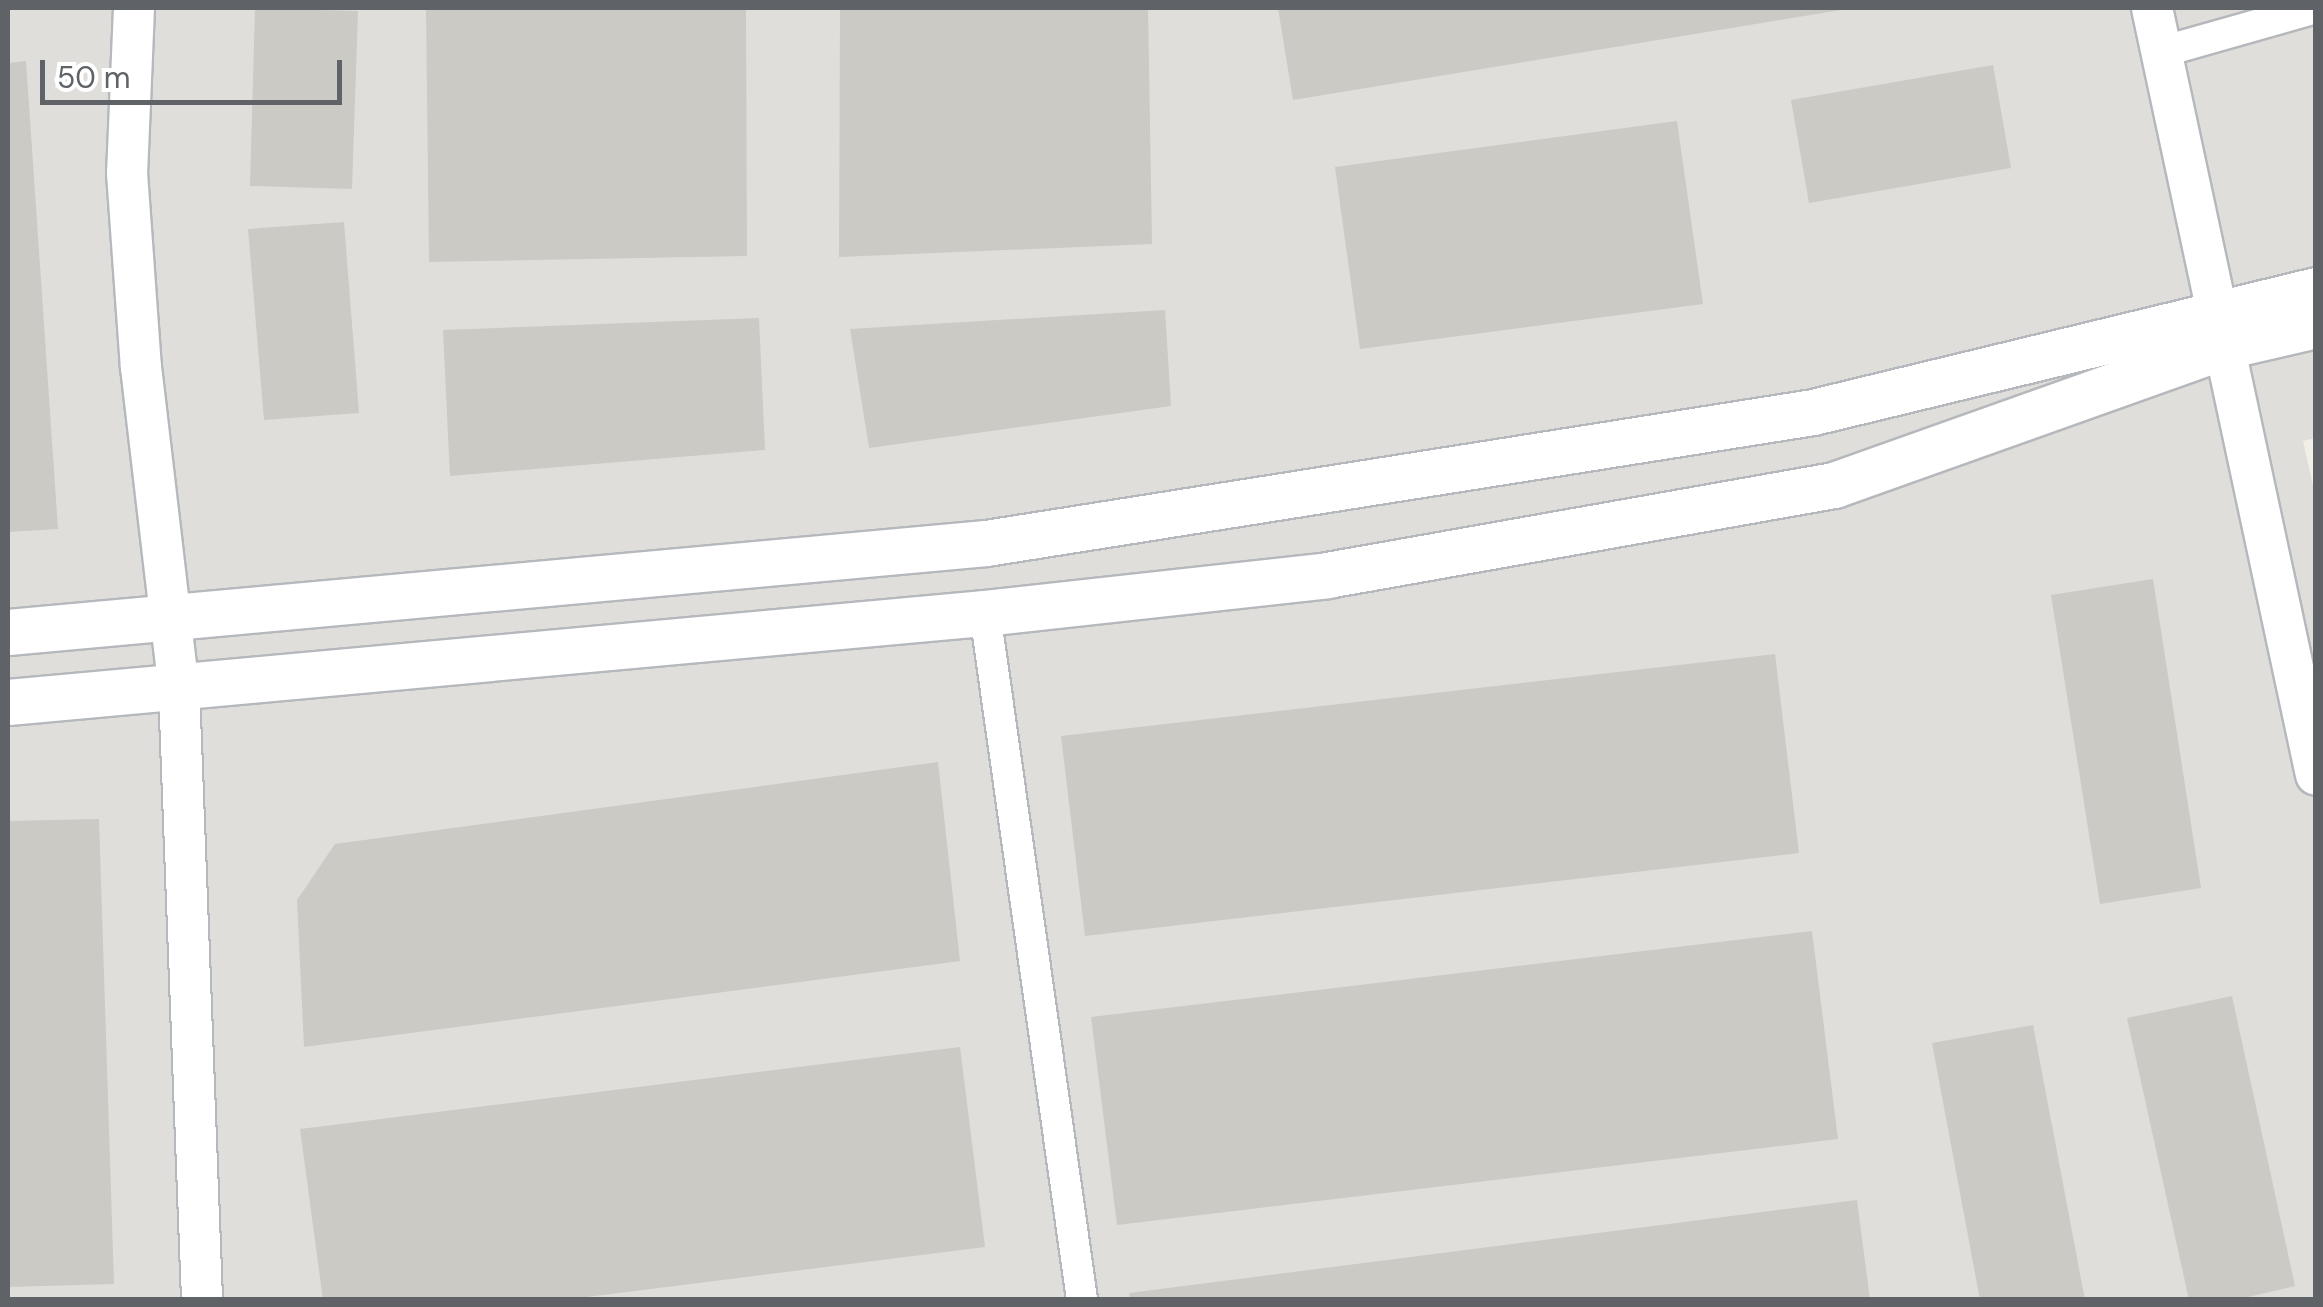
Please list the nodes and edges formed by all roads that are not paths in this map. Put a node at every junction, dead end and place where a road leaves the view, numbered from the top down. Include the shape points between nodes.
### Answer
1 (134, 8) edge
2 (2152, 8) edge
3 (2316, 8) edge
4 (2161, 52) junction
5 (2316, 290) edge
6 (2316, 324) edge
7 (2218, 330) junction
8 (985, 613) junction
9 (172, 620) junction
10 (8, 632) edge
11 (179, 690) junction
12 (8, 702) edge
13 (2316, 775) edge
14 (202, 1300) edge
15 (1082, 1300) edge

1 - 9 street via 127,173 141,367
2 - 4 street
3 - 4 street
4 - 7 street
5 - 7 main road
6 - 7 main road
7 - 8 main road via 1834,484 1327,574
7 - 9 main road via 1813,412 986,543
7 - 13 street
8 - 11 main road
8 - 15 street
9 - 10 main road
9 - 11 street
11 - 12 main road
11 - 14 street

